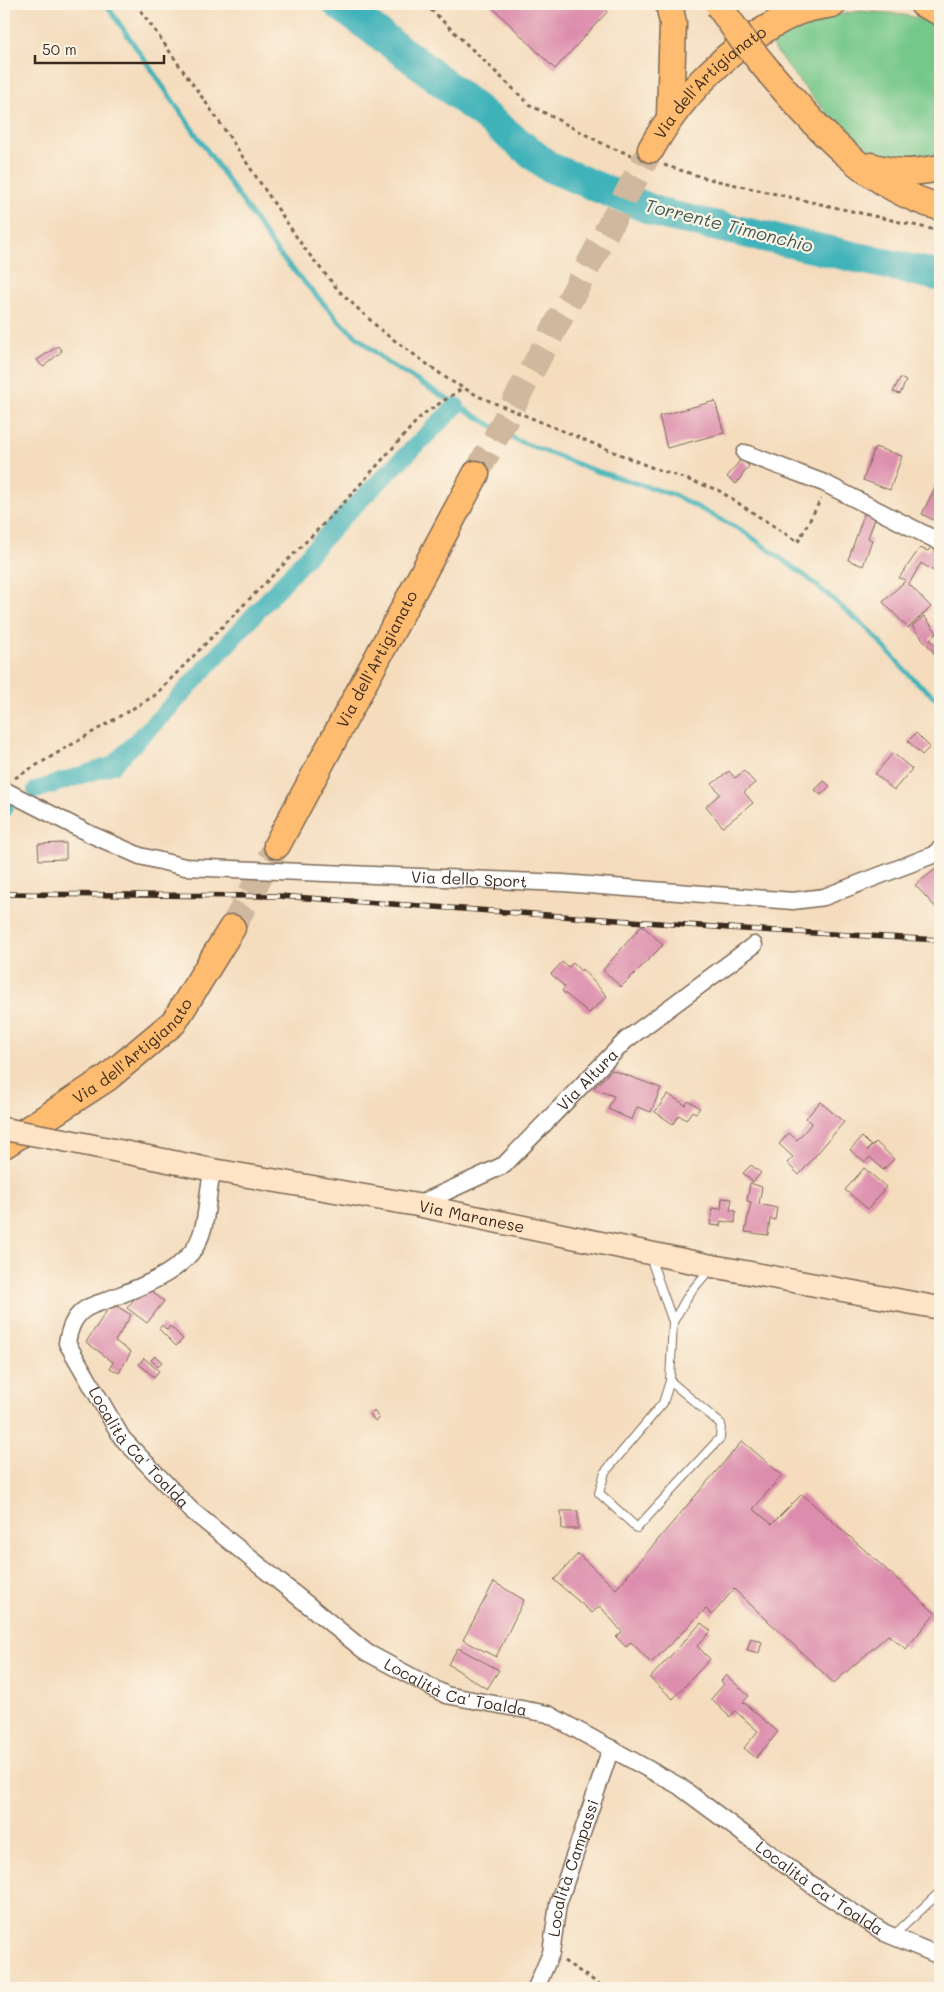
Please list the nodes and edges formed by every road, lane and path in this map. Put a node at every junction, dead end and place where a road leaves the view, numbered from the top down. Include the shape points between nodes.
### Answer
1 (136, 4) edge
2 (669, 4) edge
3 (780, 4) edge
4 (833, 4) edge
5 (924, 4) edge
6 (718, 5) edge
7 (940, 8) edge
8 (940, 12) edge
9 (661, 131) junction
10 (856, 162) junction
11 (940, 168) edge
12 (940, 207) edge
13 (463, 388) junction
14 (744, 453) dead end
15 (476, 474) tunnel mouth
16 (828, 485) junction
17 (940, 542) edge
18 (8, 785) edge
19 (277, 845) tunnel mouth
20 (940, 849) edge
21 (232, 928) tunnel mouth
22 (754, 945) dead end
23 (4, 1129) edge
24 (4, 1144) edge
25 (213, 1170) junction
26 (417, 1205) junction
27 (650, 1254) junction
28 (712, 1266) junction
29 (940, 1308) edge
30 (673, 1322) junction
31 (670, 1381) junction
32 (610, 1748) junction
33 (940, 1892) edge
34 (893, 1936) junction
35 (551, 1953) junction
36 (940, 1956) edge
37 (536, 1988) edge
38 (606, 1988) edge

1 - 13 path via 304,248 339,291 383,332
2 - 9 highway via 672,23
3 - 9 highway, Via dell'Artigianato via 732,30 690,78
4 - 9 highway, Via dell'Artigianato via 796,12 746,42 703,79
5 - 7 highway
5 - 8 highway
6 - 10 highway, bridge via 742,39 812,121
10 - 11 highway via 888,172 913,174
10 - 12 highway via 901,193
13 - 16 path via 648,466 718,490 798,542
13 - 18 path via 422,415 341,506 154,696
14 - 16 street
15 - 19 highway, Via dell'Artigianato
16 - 17 street
18 - 20 street, Via dello Sport via 90,834 140,856 185,867 562,883 793,901 824,897 853,888 934,855
21 - 24 highway, Via dell'Artigianato via 174,1022 107,1078
22 - 26 street, Via Altura via 626,1040 504,1165
23 - 25 main road, Via Maranese, bridge
25 - 26 main road, Via Maranese
25 - 32 street, Località Ca' Toalda via 203,1233 192,1252 177,1267 149,1282 87,1308 69,1330 67,1343 122,1438 191,1510 366,1652 446,1695 548,1714
26 - 27 main road, Via Maranese
27 - 28 main road, Via Maranese
27 - 30 lane
28 - 29 main road, Via Maranese
28 - 30 lane via 689,1294
30 - 31 lane
31 - 31 lane via 722,1424 720,1438 637,1528 599,1493 605,1472 663,1404
32 - 34 street, Località Ca' Toalda via 679,1786 823,1893
32 - 35 street, Località Campassi via 558,1904
33 - 34 lane
34 - 36 street, Località Ca' Toalda
35 - 37 street, Località Campassi
35 - 38 path

